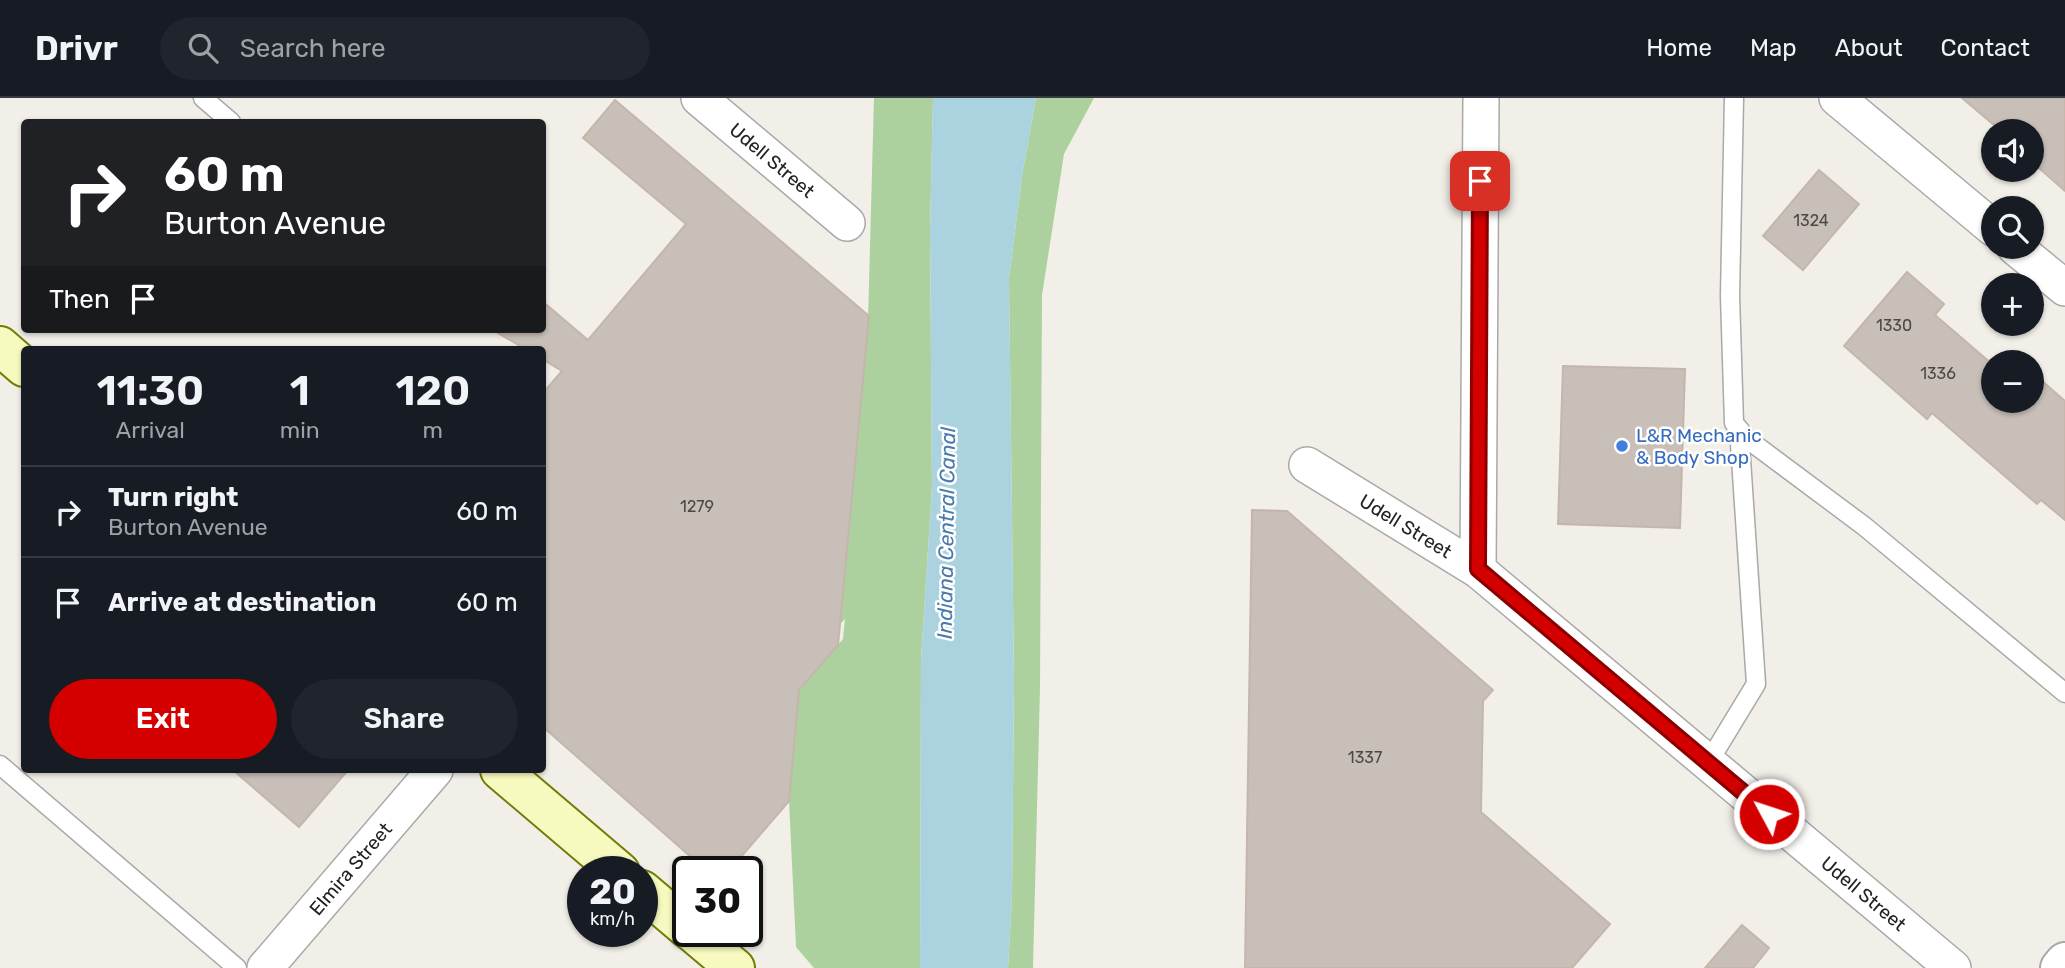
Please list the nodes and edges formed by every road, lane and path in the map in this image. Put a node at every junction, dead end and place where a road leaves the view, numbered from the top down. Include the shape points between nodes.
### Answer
1 (203, 98) edge
2 (699, 98) edge
3 (1480, 98) edge
4 (1734, 98) edge
5 (1837, 98) edge
6 (228, 119) edge
7 (1981, 218) edge
8 (848, 223) dead end
9 (2030, 259) edge
10 (2065, 288) edge
11 (0, 346) edge
12 (21, 364) edge
13 (1739, 429) junction
14 (1307, 465) dead end
15 (1478, 569) junction
16 (2065, 693) edge
17 (1708, 763) junction
18 (0, 765) edge
19 (432, 773) edge
20 (504, 773) edge
21 (601, 856) edge
22 (658, 904) edge
23 (672, 916) edge
24 (709, 947) edge
25 (2065, 962) edge
26 (237, 968) edge
27 (265, 968) edge
28 (734, 968) edge
29 (1953, 968) edge
30 (2060, 968) edge

1 - 6 lane
2 - 8 street, Udell Street
3 - 15 street
4 - 13 lane via 1730,296 1734,423
5 - 7 street
9 - 10 street
11 - 12 main road
13 - 16 lane
13 - 17 lane via 1756,684
14 - 15 street, Udell Street
15 - 17 street, Udell Street
17 - 29 street, Udell Street
18 - 26 lane
19 - 27 street, Elmira Street
20 - 21 main road
22 - 23 main road
24 - 28 main road
25 - 30 street

